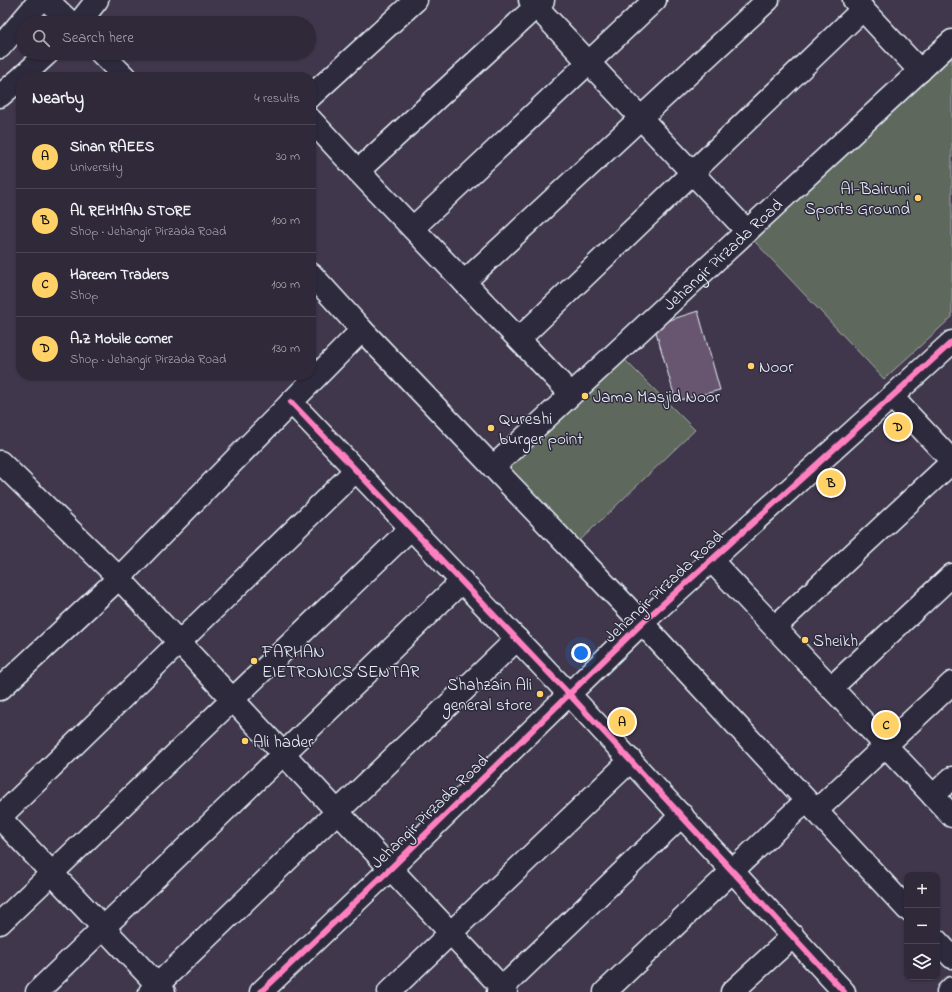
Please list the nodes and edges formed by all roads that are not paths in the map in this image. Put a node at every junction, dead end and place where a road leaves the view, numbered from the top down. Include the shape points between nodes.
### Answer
1 (40, 0) edge
2 (47, 0) edge
3 (98, 0) edge
4 (416, 0) edge
5 (655, 0) edge
6 (768, 0) edge
7 (536, 2) edge
8 (858, 5) edge
9 (26, 16) edge
10 (64, 16) edge
11 (85, 16) edge
12 (16, 28) edge
13 (952, 41) edge
14 (0, 47) edge
15 (40, 60) edge
16 (108, 60) edge
17 (588, 62) junction
18 (920, 71) junction
19 (27, 72) edge
20 (119, 72) edge
21 (16, 82) edge
22 (316, 91) edge
23 (0, 96) edge
24 (641, 118) junction
25 (316, 125) edge
26 (358, 171) junction
27 (693, 173) junction
28 (413, 228) junction
29 (747, 231) junction
30 (316, 279) edge
31 (464, 282) junction
32 (362, 330) junction
33 (519, 339) junction
34 (952, 342) edge
35 (316, 377) edge
36 (313, 380) edge
37 (571, 394) junction
38 (892, 397) junction
39 (291, 402) junction
40 (0, 462) edge
41 (952, 462) edge
42 (493, 467) junction
43 (356, 470) junction
44 (411, 528) junction
45 (711, 560) junction
46 (952, 576) edge
47 (119, 578) junction
48 (462, 581) junction
49 (642, 623) junction
50 (774, 627) junction
51 (518, 639) junction
52 (179, 642) junction
53 (952, 684) edge
54 (831, 688) junction
55 (0, 689) edge
56 (569, 694) junction
57 (233, 699) junction
58 (886, 746) junction
59 (284, 754) junction
60 (631, 760) junction
61 (952, 778) edge
62 (933, 796) junction
63 (811, 806) junction
64 (338, 812) junction
65 (682, 815) junction
66 (952, 816) edge
67 (0, 817) edge
68 (391, 868) junction
69 (733, 871) junction
70 (52, 873) junction
71 (906, 908) edge
72 (0, 923) edge
73 (104, 928) junction
74 (451, 933) junction
75 (793, 936) junction
76 (940, 944) edge
77 (952, 958) edge
78 (952, 988) edge
79 (157, 990) edge
80 (502, 991) edge
81 (842, 991) edge
82 (37, 992) edge
83 (261, 992) edge
84 (389, 992) edge
85 (605, 992) edge
86 (732, 992) edge
87 (948, 992) edge

1 - 9 street
2 - 10 street
3 - 11 street
4 - 22 street
5 - 17 street
6 - 24 street
7 - 17 street
7 - 26 street
8 - 18 street
8 - 27 street
12 - 14 street
13 - 18 street, Jehangir Pirzada Road
15 - 19 street
16 - 20 street
17 - 24 street
17 - 28 street
18 - 29 street, Jehangir Pirzada Road
21 - 23 street
24 - 27 street
24 - 31 street
25 - 26 street
26 - 28 street
27 - 29 street
27 - 33 street
28 - 31 street
29 - 37 street, Jehangir Pirzada Road
30 - 32 street
31 - 33 street
32 - 35 street
32 - 42 street
33 - 37 street
34 - 38 street, Jehangir Pirzada Road
36 - 39 street
37 - 42 street, Jehangir Pirzada Road
38 - 41 street
38 - 45 street, Jehangir Pirzada Road
39 - 43 street
39 - 47 street
40 - 47 street
41 - 50 street
42 - 49 street
43 - 44 street
43 - 52 street
44 - 48 street
44 - 57 street
45 - 49 street, Jehangir Pirzada Road
45 - 50 street
46 - 54 street
47 - 52 street
47 - 55 street
48 - 51 street
48 - 59 street
49 - 56 street, Jehangir Pirzada Road
49 - 63 street
50 - 54 street
51 - 56 street
51 - 64 street
52 - 57 street
52 - 67 street
53 - 58 street
54 - 58 street
56 - 60 street
56 - 68 street, Jehangir Pirzada Road
57 - 59 street
57 - 70 street
58 - 62 street
58 - 63 street
59 - 64 street
59 - 73 street
60 - 65 street
60 - 74 street
61 - 62 street
62 - 66 street
63 - 69 street
63 - 71 street
64 - 68 street
64 - 79 street
65 - 69 street
65 - 80 street
67 - 70 street
68 - 74 street
68 - 83 street, Jehangir Pirzada Road
69 - 75 street
69 - 85 street
70 - 72 street
70 - 73 street
73 - 79 street
73 - 82 street
74 - 80 street
74 - 84 street
75 - 81 street
75 - 86 street
76 - 77 street
78 - 87 street

